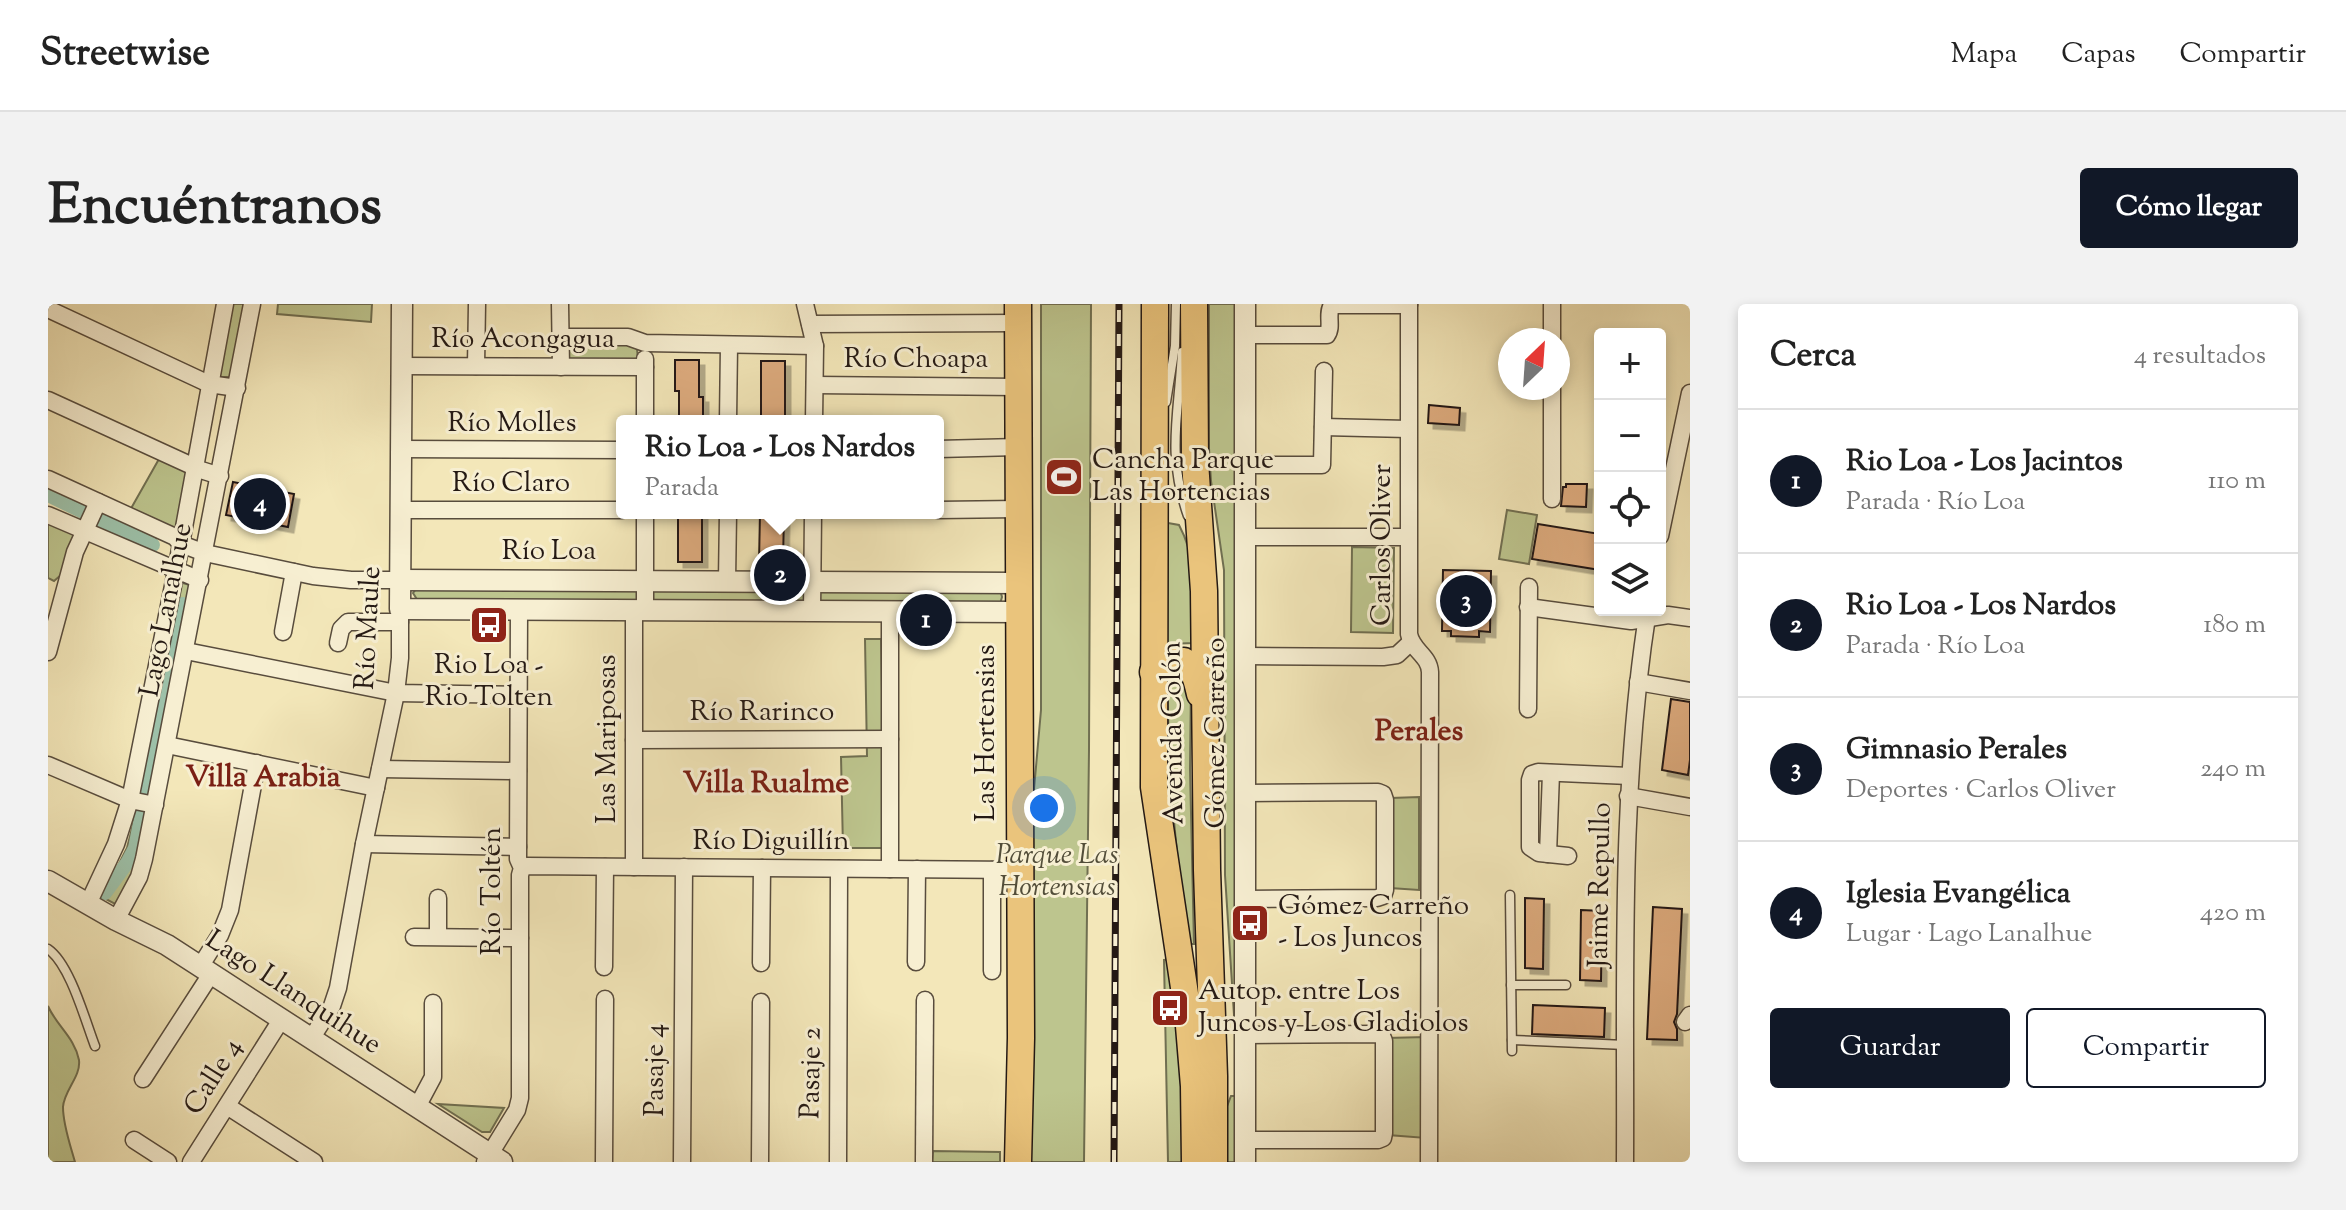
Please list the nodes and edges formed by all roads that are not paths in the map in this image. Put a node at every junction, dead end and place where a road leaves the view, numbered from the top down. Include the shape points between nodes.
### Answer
1 (225, 304) edge
2 (252, 304) edge
3 (402, 304) edge
4 (477, 304) edge
5 (560, 304) edge
6 (805, 304) edge
7 (1155, 304) edge
8 (1176, 304) edge
9 (1183, 304) edge
10 (1194, 304) edge
11 (1245, 304) edge
12 (1552, 304) edge
13 (1409, 305) edge
14 (48, 309) edge
15 (1018, 314) edge
16 (810, 324) junction
17 (1552, 328) edge
18 (1245, 335) junction
19 (561, 337) junction
20 (645, 343) junction
21 (729, 345) junction
22 (815, 346) junction
23 (401, 366) junction
24 (476, 366) junction
25 (561, 367) junction
26 (645, 367) junction
27 (1324, 371) dead end
28 (209, 384) junction
29 (815, 385) junction
30 (1018, 387) junction
31 (237, 388) junction
32 (1690, 393) edge
33 (48, 400) edge
34 (1552, 400) edge
35 (645, 415) edge
36 (728, 415) edge
37 (814, 415) edge
38 (1323, 427) junction
39 (1408, 429) junction
40 (1685, 438) edge
41 (1018, 447) junction
42 (401, 449) junction
43 (944, 449) edge
44 (616, 450) edge
45 (1153, 459) junction
46 (1245, 465) junction
47 (195, 467) junction
48 (220, 476) junction
49 (48, 479) edge
50 (1552, 499) dead end
51 (98, 502) junction
52 (1018, 509) junction
53 (401, 510) junction
54 (616, 510) edge
55 (944, 510) edge
56 (1666, 512) edge
57 (48, 515) edge
58 (645, 519) edge
59 (728, 519) edge
60 (813, 519) edge
61 (85, 531) junction
62 (1245, 537) junction
63 (1408, 537) junction
64 (181, 544) junction
65 (205, 553) junction
66 (176, 571) junction
67 (294, 572) junction
68 (200, 580) junction
69 (400, 580) junction
70 (645, 580) junction
71 (727, 581) junction
72 (812, 581) junction
73 (48, 583) edge
74 (1018, 583) junction
75 (1529, 587) dead end
76 (64, 590) junction
77 (1204, 591) junction
78 (1528, 607) junction
79 (519, 610) junction
80 (640, 610) junction
81 (812, 611) junction
82 (890, 612) junction
83 (1018, 612) junction
84 (400, 615) junction
85 (1666, 615) edge
86 (1594, 616) edge
87 (1594, 616) edge
88 (1642, 616) edge
89 (1647, 616) edge
90 (1690, 618) edge
91 (283, 632) dead end
92 (1411, 642) junction
93 (338, 643) dead end
94 (186, 651) junction
95 (48, 652) edge
96 (1245, 656) junction
97 (1153, 672) junction
98 (1638, 682) junction
99 (1690, 691) edge
100 (396, 693) junction
101 (519, 695) junction
102 (1528, 709) dead end
103 (1205, 716) junction
104 (890, 739) junction
105 (634, 740) junction
106 (167, 745) junction
107 (257, 763) junction
108 (48, 765) edge
109 (380, 769) junction
110 (518, 771) junction
111 (1629, 776) junction
112 (376, 788) junction
113 (1245, 793) junction
114 (1628, 796) junction
115 (130, 800) junction
116 (155, 805) junction
117 (1690, 807) edge
118 (364, 844) junction
119 (518, 847) junction
120 (1568, 856) dead end
121 (605, 867) junction
122 (634, 867) junction
123 (684, 867) junction
124 (522, 868) junction
125 (762, 868) junction
126 (839, 869) junction
127 (890, 869) junction
128 (917, 869) junction
129 (992, 870) junction
130 (1020, 870) junction
131 (48, 881) edge
132 (1510, 895) dead end
133 (438, 898) dead end
134 (1245, 899) junction
135 (88, 904) junction
136 (116, 920) junction
137 (438, 936) junction
138 (414, 937) dead end
139 (520, 938) junction
140 (48, 949) edge
141 (916, 962) dead end
142 (761, 963) dead end
143 (604, 967) dead end
144 (206, 970) junction
145 (992, 971) dead end
146 (1511, 985) junction
147 (1566, 985) dead end
148 (605, 999) dead end
149 (925, 1000) dead end
150 (761, 1002) dead end
151 (433, 1003) dead end
152 (281, 1020) junction
153 (1245, 1035) junction
154 (311, 1039) junction
155 (1512, 1040) junction
156 (1625, 1045) junction
157 (95, 1046) dead end
158 (1512, 1051) dead end
159 (143, 1079) dead end
160 (227, 1106) junction
161 (417, 1107) junction
162 (134, 1140) dead end
163 (1244, 1140) junction
164 (492, 1159) edge
165 (168, 1162) edge
166 (191, 1162) edge
167 (314, 1162) edge
168 (604, 1162) edge
169 (682, 1162) edge
170 (760, 1162) edge
171 (838, 1162) edge
172 (924, 1162) edge
173 (1018, 1162) edge
174 (1195, 1162) edge
175 (1214, 1162) edge
176 (1245, 1162) edge
177 (1429, 1162) edge
178 (1625, 1162) edge

1 - 28 street, Lago Lanalhue
2 - 31 street, Lago Lanalhue
3 - 23 street, Río Maule
4 - 24 street
5 - 19 street
6 - 16 street
7 - 45 main road, Avenida Colón
8 - 45 lane via 1172,370
9 - 77 lane via 1175,462
10 - 77 main road, Avenida Colón via 1195,462
11 - 18 street, Gómez Carreño
12 - 17 street
13 - 18 street via 1332,305 1327,335
13 - 39 street, Carlos Oliver
14 - 28 street
15 - 16 street
15 - 30 main road, Las Hortensias
16 - 22 street
18 - 46 street, Gómez Carreño
19 - 20 street, Río Acongagua via 628,337
19 - 25 street
20 - 21 street, Río Acongagua
20 - 26 street
21 - 22 street, Río Acongagua
21 - 36 street
22 - 29 street
23 - 24 street, Río Acongagua
23 - 42 street, Río Maule
24 - 25 street, Río Acongagua
25 - 26 street, Río Acongagua
26 - 35 street
27 - 38 street
28 - 31 street
28 - 47 street, Lago Lanalhue
29 - 30 street, Río Choapa
29 - 37 street
30 - 41 main road, Las Hortensias
31 - 48 street, Lago Lanalhue
32 - 40 street
33 - 47 street
34 - 50 street
38 - 39 street
38 - 46 street via 1322,465
39 - 63 street, Carlos Oliver
40 - 56 street
41 - 43 street
41 - 52 main road, Las Hortensias
42 - 44 street, Río Molles
42 - 53 street, Río Maule
45 - 97 main road, Avenida Colón
46 - 62 street, Gómez Carreño
47 - 48 street
47 - 64 street, Lago Lanalhue
48 - 65 street, Lago Lanalhue
49 - 51 street, Río Loa
51 - 61 street
51 - 64 street, Río Loa
52 - 55 street
52 - 74 main road, Las Hortensias
53 - 54 street, Río Claro
53 - 69 street, Río Maule
57 - 61 street
58 - 70 street, Las Mariposas
59 - 71 street
60 - 72 street
61 - 66 street
61 - 76 street
62 - 63 street
62 - 96 street, Gómez Carreño
63 - 92 street, Carlos Oliver
64 - 65 street, Río Loa
64 - 66 street, Lago Lanalhue
65 - 67 street, Río Loa
65 - 68 street, Lago Lanalhue
66 - 68 street
66 - 115 street, Lago Lanalhue
67 - 69 street, Río Loa
67 - 91 street
68 - 94 street, Lago Lanalhue
69 - 70 street, Río Loa
69 - 84 street, Río Maule
70 - 71 street, Río Loa
70 - 80 street, Las Mariposas
71 - 72 street, Río Loa
72 - 74 street, Río Loa
72 - 81 street
73 - 76 street
74 - 83 main road, Las Hortensias
75 - 78 street
76 - 95 street
77 - 103 main road, Avenida Colón
78 - 87 street
78 - 102 street
79 - 80 street, Río Loa
79 - 84 street, Río Loa
79 - 101 street, Río Toltén
80 - 81 street, Río Loa
80 - 105 street, Las Mariposas
81 - 82 street, Río Loa
82 - 83 street, Río Loa
82 - 104 street
83 - 130 main road, Las Hortensias
84 - 93 street via 348,622
84 - 100 street, Río Maule
85 - 90 street
86 - 88 street via 1631,621
89 - 98 street, Jaime Repullo
92 - 96 street via 1392,656
92 - 177 street, Carlos Oliver via 1430,666
94 - 100 street
94 - 106 street, Lago Lanalhue
96 - 113 street, Gómez Carreño
97 - 103 main road via 1166,663 1184,661 1195,674
97 - 174 main road, Avenida Colón via 1154,787 1189,1026
98 - 99 street
98 - 111 street, Jaime Repullo
100 - 101 street
100 - 109 street, Río Maule
101 - 110 street, Río Toltén
103 - 175 main road, Avenida Colón
104 - 105 street, Río Rarinco
104 - 127 street
105 - 122 street, Las Mariposas
106 - 107 street
106 - 116 street, Lago Lanalhue
107 - 112 street
107 - 144 street via 230,910
108 - 115 street
109 - 110 street
109 - 112 street, Río Maule
110 - 119 street, Río Toltén
111 - 114 street, Jaime Repullo
111 - 120 street via 1535,772 1530,780 1530,847
112 - 118 street, Río Maule
113 - 134 street, Gómez Carreño
113 - 134 street via 1378,792 1385,800 1383,896
114 - 117 street
114 - 156 street, Jaime Repullo
115 - 116 street
115 - 135 street, Lago Lanalhue
116 - 136 street, Lago Lanalhue via 142,869
118 - 119 street
118 - 154 street, Río Maule via 337,994
119 - 124 street, Río Toltén
121 - 122 street, Río Diguillín
121 - 124 street, Río Diguillín
121 - 143 street
122 - 123 street, Río Diguillín
123 - 125 street, Río Diguillín
123 - 169 street, Pasaje 4
124 - 139 street, Río Toltén
125 - 126 street, Río Diguillín
125 - 142 street
126 - 127 street, Río Diguillín
126 - 171 street, Pasaje 2
127 - 128 street, Río Diguillín
128 - 129 street, Río Diguillín
128 - 141 street
129 - 130 street, Río Diguillín
129 - 145 street
130 - 173 main road, Las Hortensias
131 - 135 street, Lago Llanquihue
132 - 146 lane
133 - 137 street
134 - 153 street, Gómez Carreño
135 - 136 street, Lago Llanquihue
136 - 144 street, Lago Llanquihue
137 - 138 street
137 - 139 street
139 - 164 street, Río Toltén via 520,1098
140 - 157 lane via 66,970
144 - 152 street, Lago Llanquihue
144 - 159 street
146 - 147 lane
146 - 155 lane
148 - 168 street
149 - 172 street
150 - 170 street
151 - 161 street via 433,1077
152 - 154 street, Lago Llanquihue
152 - 160 street, Calle 4
153 - 163 street, Gómez Carreño
153 - 163 street via 1377,1034 1384,1041 1383,1138
154 - 161 street, Lago Llanquihue
155 - 156 lane
155 - 158 lane
156 - 178 street, Jaime Repullo
160 - 166 street, Calle 4
160 - 167 street
161 - 164 street, Lago Llanquihue
162 - 165 street
163 - 176 street, Gómez Carreño

